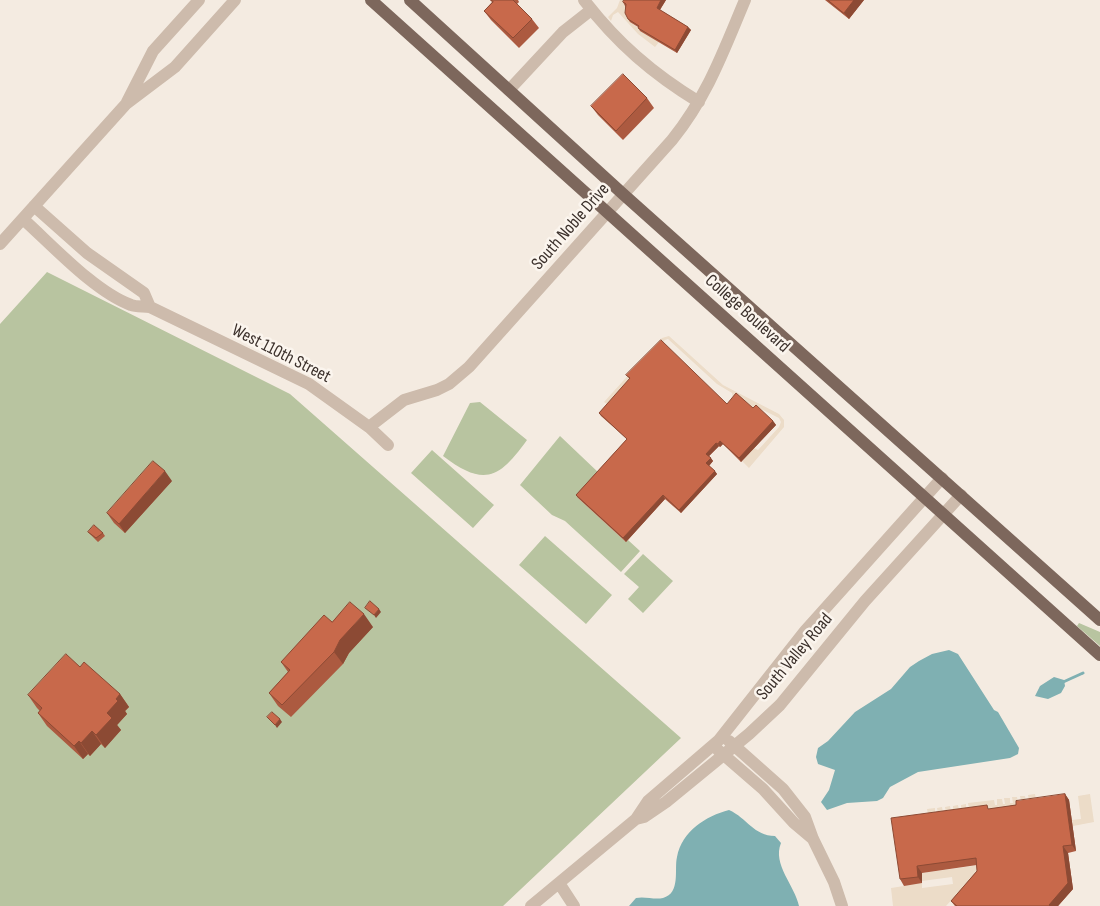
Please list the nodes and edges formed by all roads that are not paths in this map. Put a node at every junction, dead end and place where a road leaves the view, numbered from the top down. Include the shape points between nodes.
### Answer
1 (199, 0) edge
2 (235, 0) edge
3 (371, 0) edge
4 (410, 0) edge
5 (745, 0) edge
6 (588, 5) edge
7 (509, 90) junction
8 (699, 102) junction
9 (126, 104) junction
10 (623, 194) junction
11 (34, 206) junction
12 (608, 212) junction
13 (23, 219) junction
14 (0, 244) edge
15 (150, 307) junction
16 (369, 427) junction
17 (388, 445) dead end
18 (942, 478) junction
19 (961, 495) junction
20 (925, 497) junction
21 (944, 514) junction
22 (1100, 620) edge
23 (1100, 655) edge
24 (723, 734) junction
25 (714, 746) junction
26 (734, 746) junction
27 (723, 755) junction
28 (636, 819) junction
29 (812, 839) junction
30 (559, 883) junction
31 (547, 901) edge
32 (531, 906) edge
33 (574, 906) edge
34 (842, 906) edge

1 - 9 street via 153,51
2 - 9 street via 175,67
3 - 12 main road, College Boulevard
4 - 7 main road, College Boulevard
5 - 8 street, South Noble Drive
6 - 7 street
6 - 8 street via 658,76
7 - 10 main road, College Boulevard
8 - 10 street, South Noble Drive via 672,140
9 - 11 street
10 - 12 street, South Noble Drive
10 - 18 main road, College Boulevard
11 - 13 street
11 - 15 street, West 110th Street via 87,253 144,293
12 - 16 street, South Noble Drive via 460,376 437,390 404,400
12 - 20 main road, College Boulevard
13 - 14 street
13 - 15 street, West 110th Street via 110,293 132,305
15 - 16 street, West 110th Street via 308,384
16 - 17 street, West 110th Street
18 - 19 main road, College Boulevard
18 - 20 street, South Valley Road
19 - 21 street, South Valley Road
19 - 22 main road, College Boulevard
20 - 21 main road, College Boulevard
20 - 24 street, South Valley Road via 805,631
21 - 23 main road, College Boulevard
21 - 26 street, South Valley Road via 865,601 780,705
24 - 25 street, South Valley Road
24 - 26 street
25 - 27 street
25 - 28 street, South Valley Road via 648,801
26 - 27 street, South Valley Road
26 - 29 street via 783,790 805,817
27 - 28 street, South Valley Road via 666,802
27 - 29 street via 763,789
28 - 30 street, South Valley Road
29 - 34 street via 824,859
30 - 31 street, South Valley Road
30 - 33 street
31 - 32 street, South Valley Road

